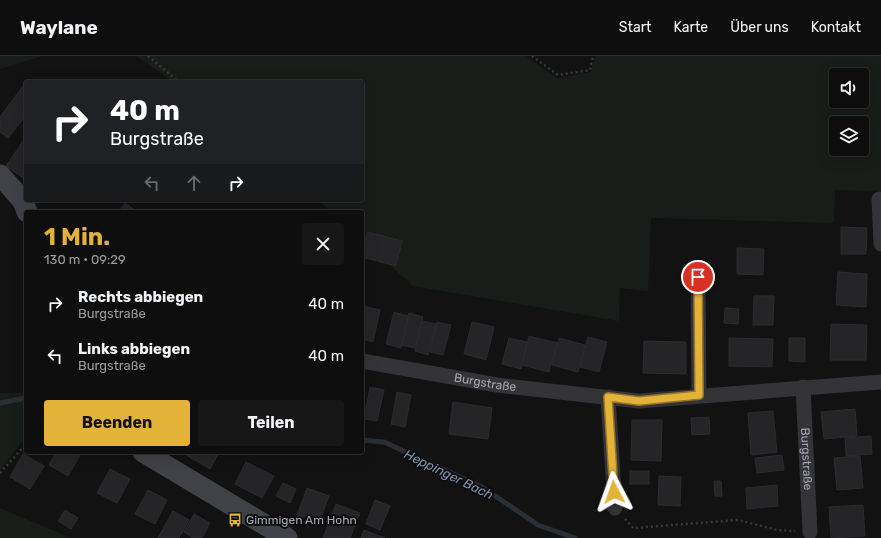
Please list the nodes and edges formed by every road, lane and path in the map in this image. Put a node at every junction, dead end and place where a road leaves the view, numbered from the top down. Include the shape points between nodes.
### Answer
1 (148, 56) edge
2 (532, 56) edge
3 (593, 56) edge
4 (177, 80) edge
5 (1, 176) edge
6 (879, 199) dead end
7 (26, 210) edge
8 (881, 244) edge
9 (698, 277) dead end
10 (364, 361) edge
11 (881, 382) edge
12 (803, 387) junction
13 (699, 395) junction
14 (608, 397) junction
15 (24, 446) edge
16 (146, 454) edge
17 (0, 473) edge
18 (615, 508) joint
19 (810, 532) joint
20 (287, 538) edge

1 - 4 path
2 - 3 path via 558,75 590,70
5 - 7 main road via 23,201
6 - 8 street
9 - 13 street
10 - 14 street, Burgstraße via 497,385
11 - 12 street, Burgstraße
12 - 13 street, Burgstraße
12 - 19 street, Burgstraße
13 - 14 street, Burgstraße via 639,401
14 - 18 street
15 - 17 path
16 - 20 main road
18 - 19 path via 633,528 738,520 777,530

